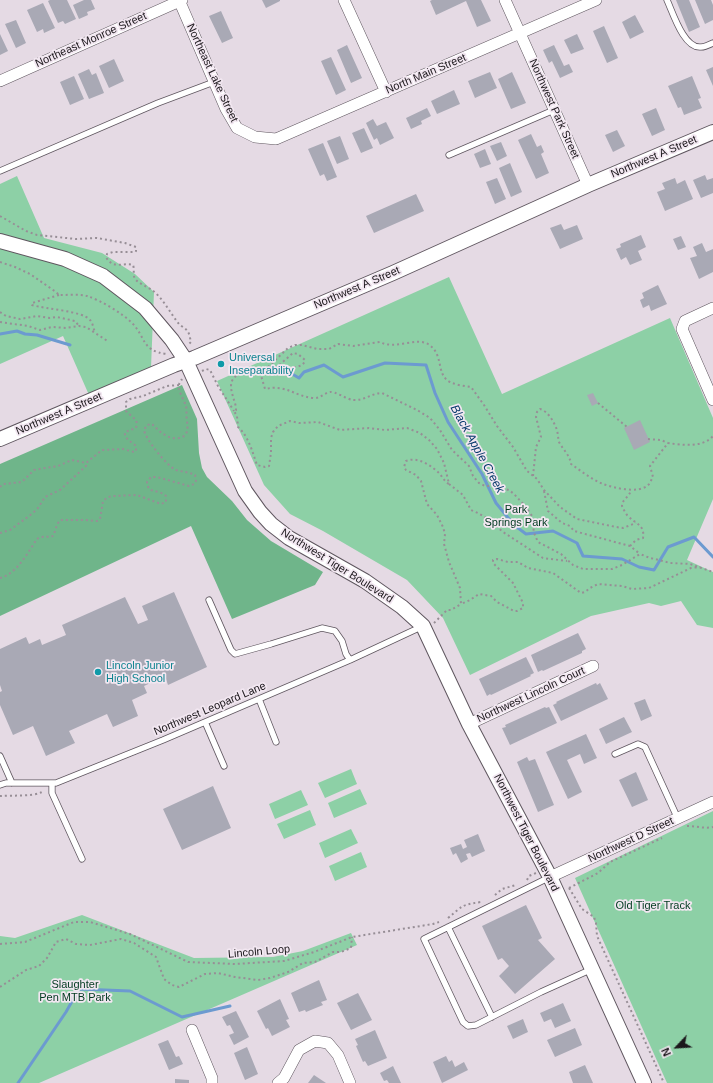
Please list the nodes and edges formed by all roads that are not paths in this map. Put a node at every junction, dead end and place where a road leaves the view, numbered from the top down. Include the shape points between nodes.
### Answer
1 (180, 0) edge
2 (344, 0) edge
3 (505, 0) edge
4 (596, 0) edge
5 (667, 0) edge
6 (520, 34) junction
7 (713, 43) edge
8 (0, 81) edge
9 (214, 82) junction
10 (386, 92) junction
11 (554, 110) junction
12 (713, 132) edge
13 (255, 137) joint
14 (449, 155) dead end
15 (0, 171) edge
16 (588, 185) junction
17 (0, 241) edge
18 (713, 308) edge
19 (186, 361) junction
20 (713, 400) edge
21 (0, 439) edge
22 (209, 600) dead end
23 (428, 625) junction
24 (350, 660) junction
25 (593, 666) dead end
26 (259, 699) junction
27 (205, 722) junction
28 (469, 724) junction
29 (276, 742) dead end
30 (615, 754) dead end
31 (0, 756) edge
32 (224, 766) dead end
33 (12, 783) junction
34 (52, 783) junction
35 (0, 785) edge
36 (713, 802) edge
37 (679, 823) junction
38 (82, 859) dead end
39 (550, 877) junction
40 (448, 927) junction
41 (592, 969) junction
42 (492, 1017) junction
43 (192, 1030) dead end
44 (212, 1083) edge
45 (278, 1083) edge
46 (350, 1083) edge
47 (644, 1083) edge

1 - 8 street, Northeast Monroe Street
1 - 9 street, Northeast Lake Street
2 - 10 street
3 - 6 street, Northwest Park Street
4 - 6 street, North Main Street
5 - 7 lane via 689,43 701,48
6 - 10 street, North Main Street
6 - 11 street, Northwest Park Street
9 - 13 street, Northeast Lake Street via 237,128
9 - 15 lane via 158,103
10 - 13 street, North Main Street via 276,139
11 - 14 lane
11 - 16 street, Northwest Park Street
12 - 16 street, Northwest A Street
16 - 19 street, Northwest A Street via 393,273
17 - 19 street, Northwest Tiger Boulevard via 65,259 103,276 145,308
18 - 20 street via 685,321 682,329
19 - 21 street, Northwest A Street
19 - 23 street, Northwest Tiger Boulevard via 245,491 271,524 290,538 365,581
22 - 24 lane via 235,654 322,628 335,631
23 - 24 lane, Northwest Leopard Lane
23 - 28 street, Northwest Tiger Boulevard
24 - 26 lane, Northwest Leopard Lane
25 - 28 street, Northwest Lincoln Court
26 - 27 lane, Northwest Leopard Lane
26 - 29 lane
27 - 32 lane
27 - 34 lane, Northwest Leopard Lane via 56,784
28 - 39 street, Northwest Tiger Boulevard
30 - 37 lane via 638,744 645,747
31 - 33 lane
33 - 34 lane, Northwest Leopard Lane
33 - 35 lane, Northwest Leopard Lane
34 - 38 lane via 52,794
36 - 37 street, Northwest D Street
37 - 39 street, Northwest D Street
39 - 40 lane
39 - 41 street, Northwest Tiger Boulevard
40 - 42 lane
40 - 42 lane via 424,939 445,986 463,1022 468,1026
41 - 42 lane
41 - 47 street, Northwest Tiger Boulevard
43 - 44 street
45 - 46 street via 284,1078 299,1050 314,1041 328,1043 338,1055

